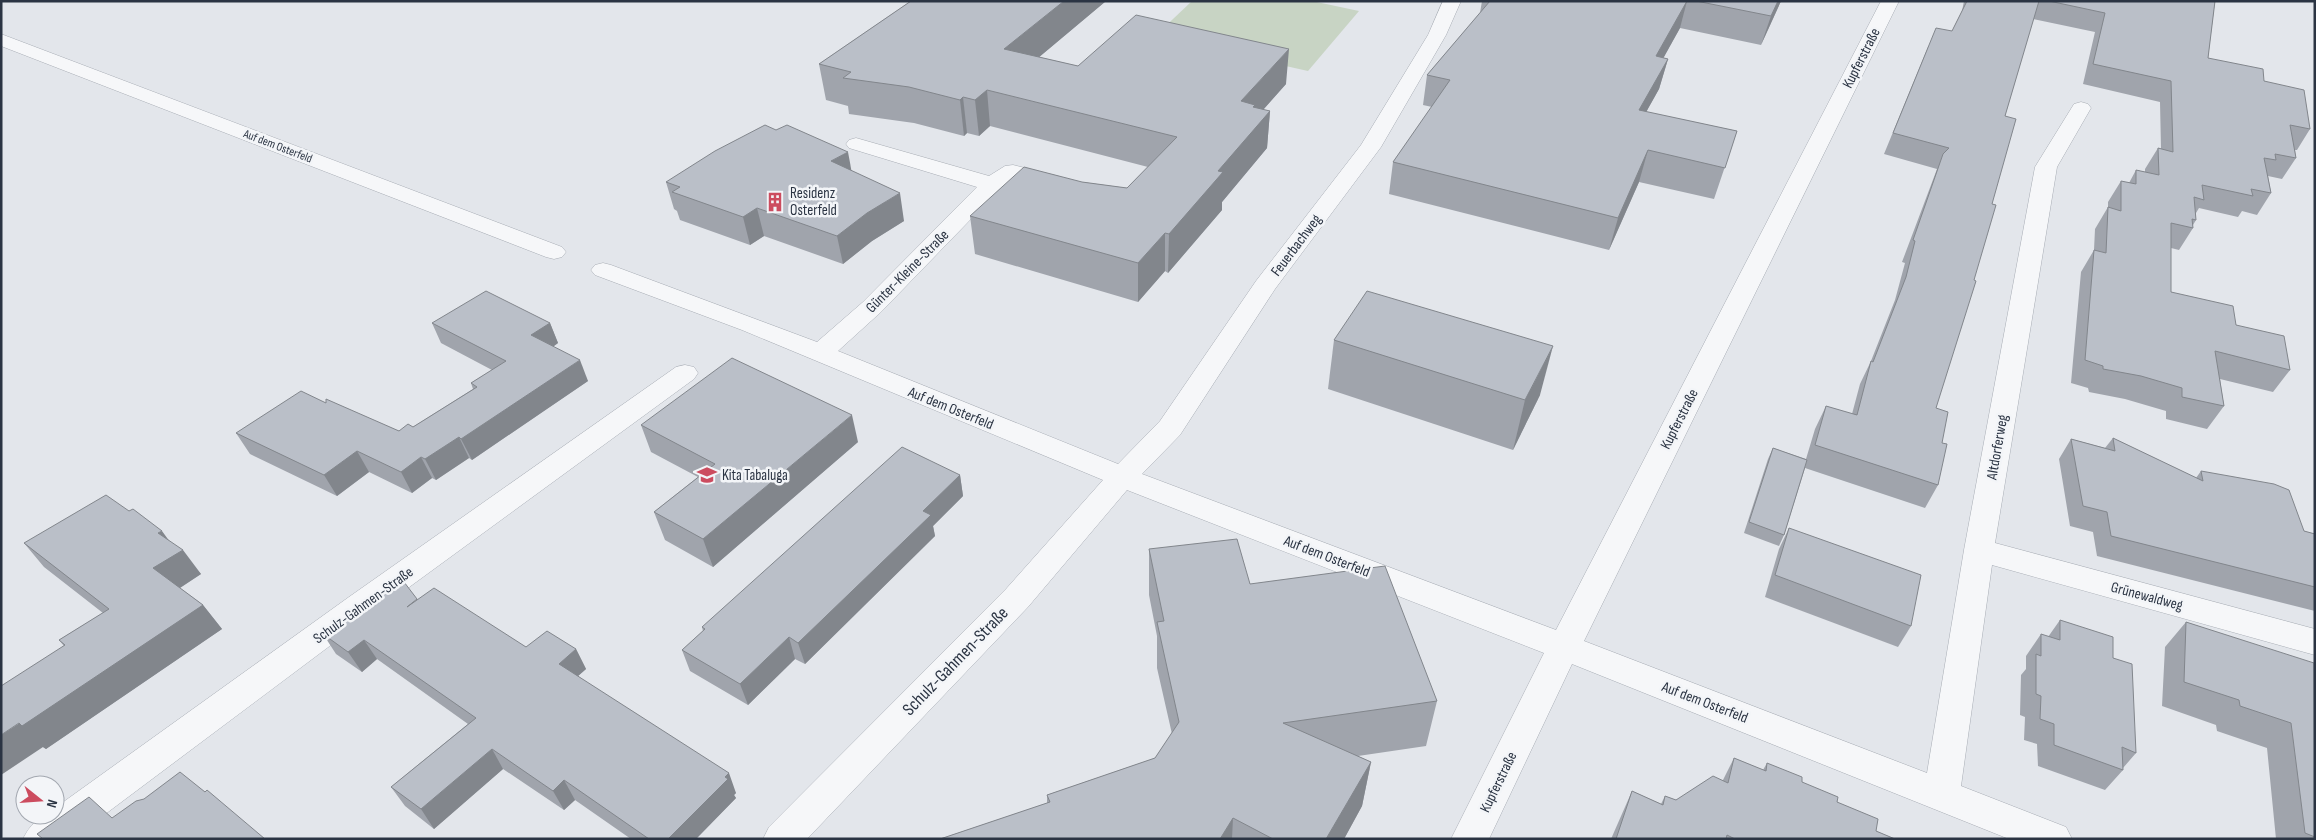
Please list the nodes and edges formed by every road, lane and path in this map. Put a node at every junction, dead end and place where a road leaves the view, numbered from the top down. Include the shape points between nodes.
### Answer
1 (1452, 1) edge
2 (1890, 1) edge
3 (1, 39) edge
4 (2081, 108) dead end
5 (856, 144) dead end
6 (992, 184) junction
7 (1077, 188) edge
8 (554, 252) dead end
9 (603, 270) dead end
10 (819, 354) junction
11 (685, 373) dead end
12 (1122, 477) junction
13 (1979, 550) junction
14 (2315, 642) edge
15 (1564, 647) junction
16 (1942, 796) junction
17 (42, 839) edge
18 (782, 839) edge
19 (1470, 839) edge
20 (2053, 839) edge

1 - 12 street, Feuerbachweg via 1433,43 1370,147 1266,286 1170,428
2 - 15 street, Kupferstraße
3 - 8 street, Auf dem Osterfeld
4 - 13 street, Altdorferweg via 2046,167
5 - 6 street
6 - 7 street, Günter-Kleine-Straße via 1013,171
6 - 10 street, Günter-Kleine-Straße via 872,307
9 - 10 street, Auf dem Osterfeld
10 - 12 street, Auf dem Osterfeld
11 - 17 street, Schulz-Gahmen-Straße
12 - 15 street, Auf dem Osterfeld
12 - 18 street, Schulz-Gahmen-Straße via 1017,598
13 - 14 street, Grünewaldweg
13 - 16 street, Altdorferweg
15 - 16 street, Auf dem Osterfeld
15 - 19 street, Kupferstraße
16 - 20 street, Auf dem Osterfeld

